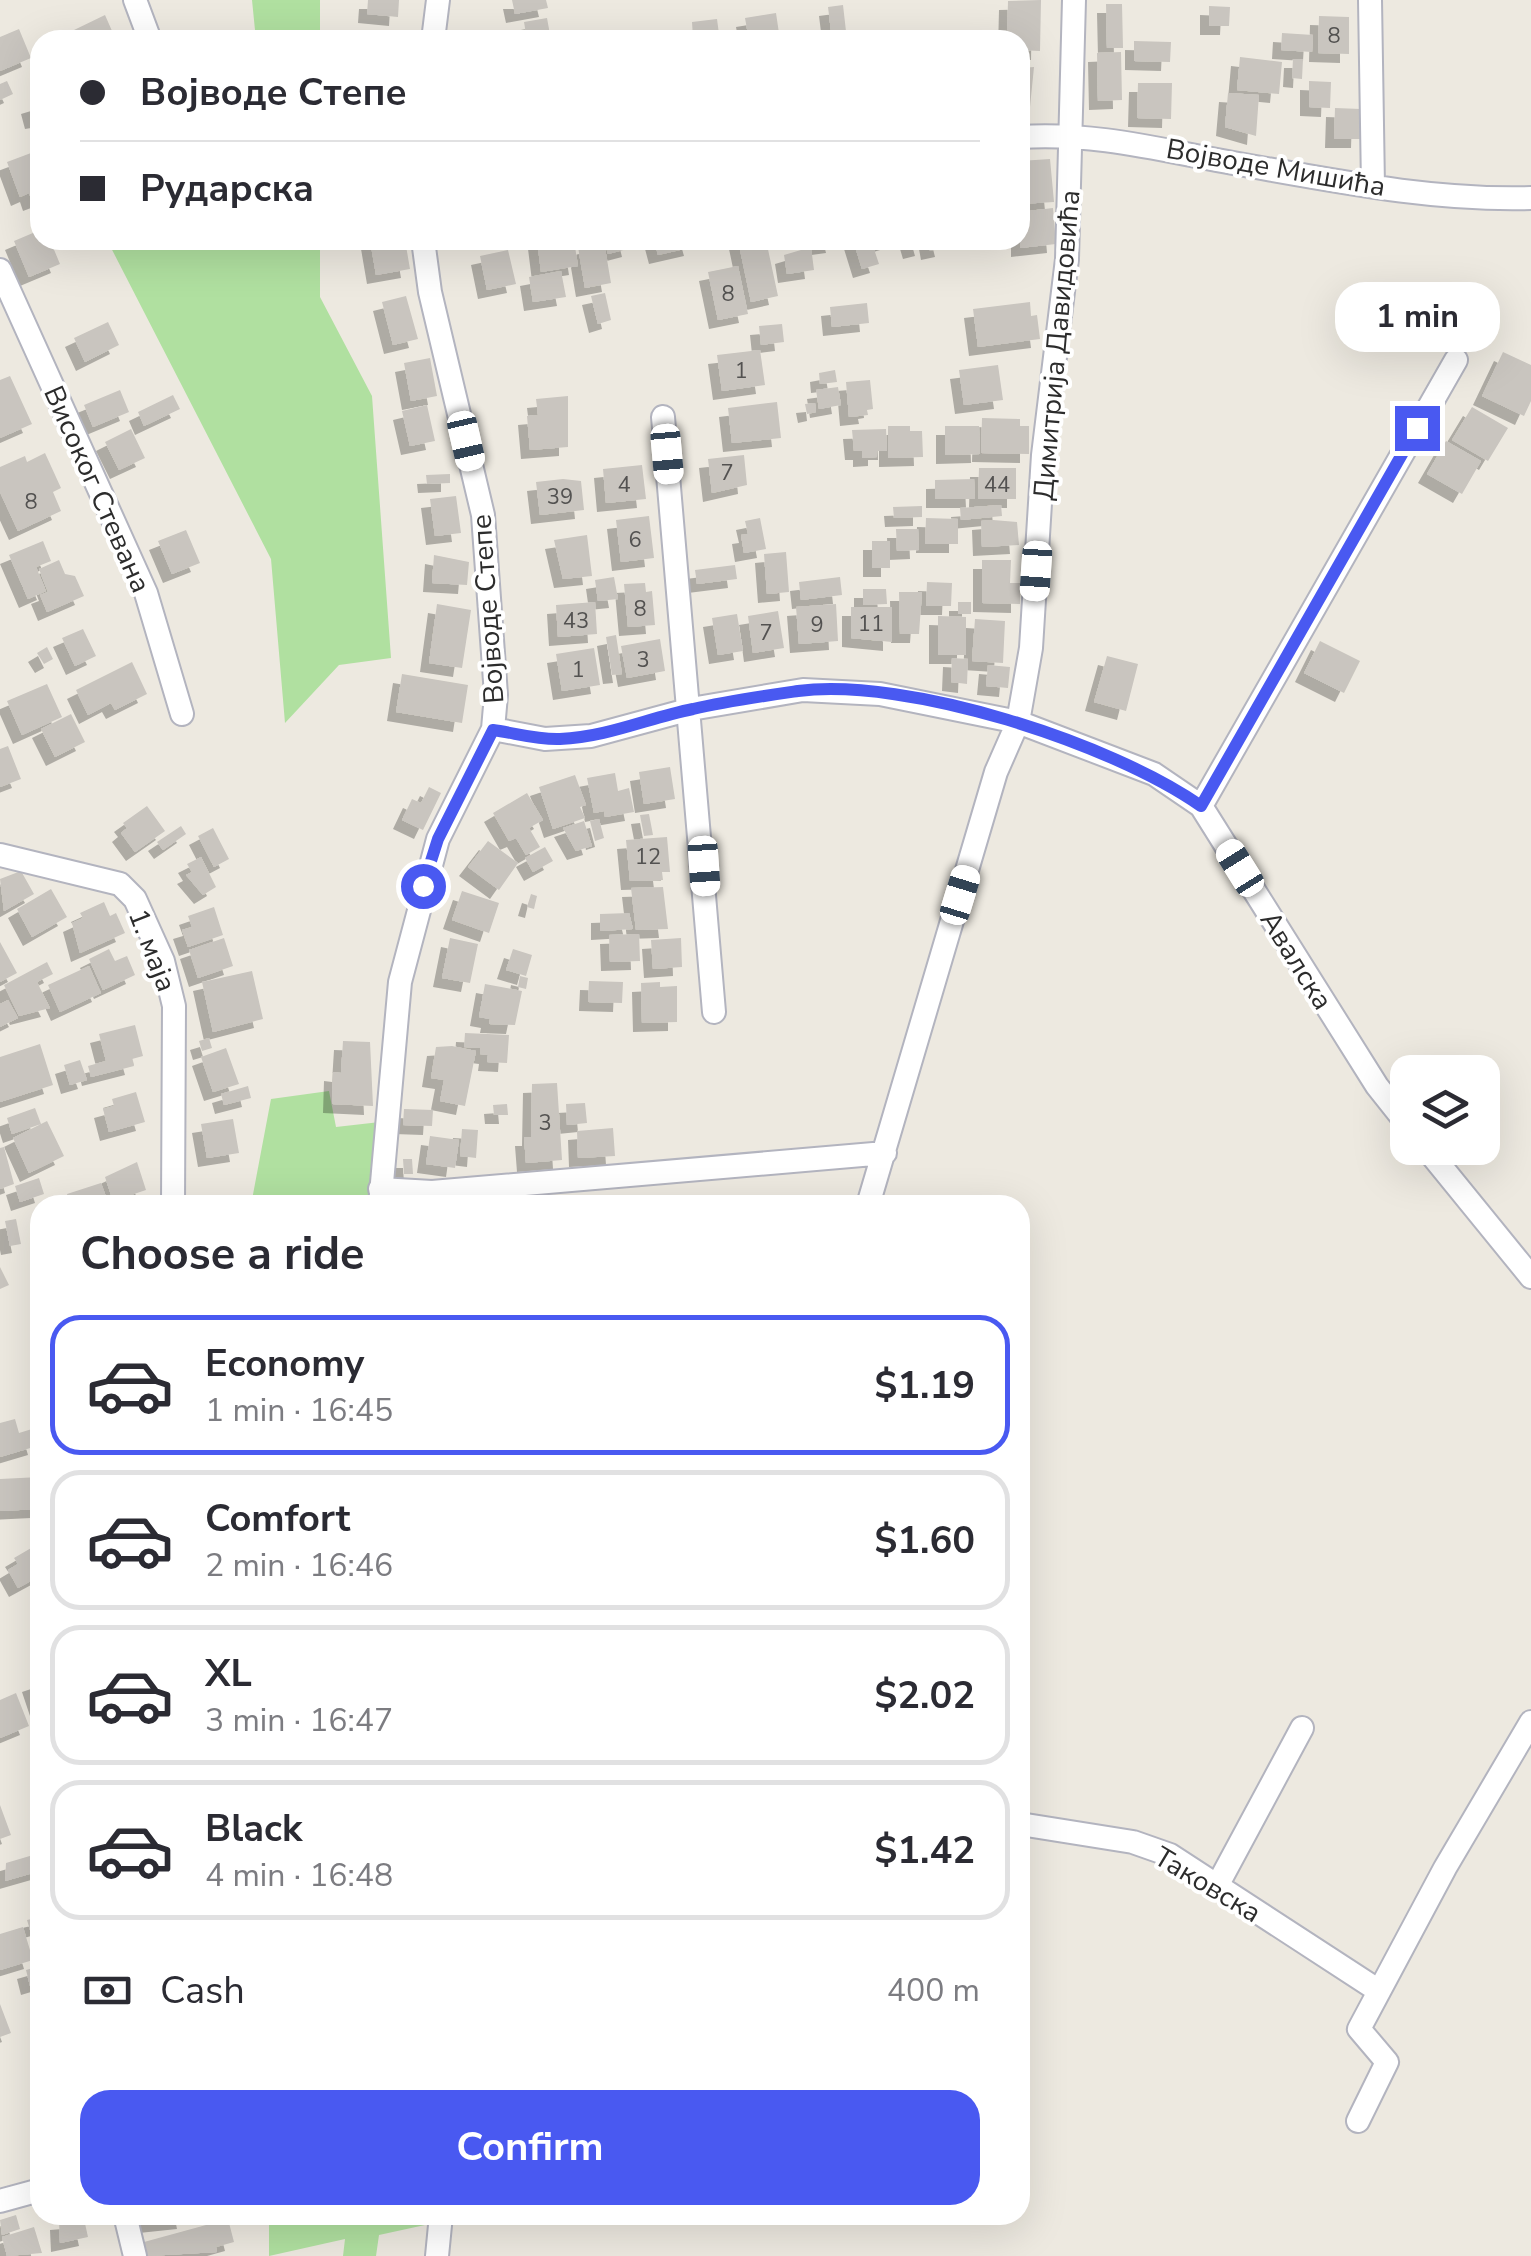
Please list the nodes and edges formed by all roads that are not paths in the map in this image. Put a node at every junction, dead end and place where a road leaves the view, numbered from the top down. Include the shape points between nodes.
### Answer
1 (135, 0) edge
2 (438, 0) edge
3 (1074, 0) edge
4 (1370, 0) edge
5 (146, 30) edge
6 (434, 30) edge
7 (1074, 136) junction
8 (1030, 137) edge
9 (1373, 186) junction
10 (1531, 198) edge
11 (424, 250) edge
12 (0, 270) edge
13 (1456, 360) dead end
14 (663, 417) dead end
15 (690, 709) junction
16 (182, 714) dead end
17 (1018, 722) junction
18 (493, 730) junction
19 (1201, 806) junction
20 (0, 855) edge
21 (714, 1012) dead end
22 (1390, 1103) edge
23 (884, 1153) junction
24 (1440, 1165) edge
25 (173, 1195) edge
26 (380, 1195) edge
27 (401, 1195) edge
28 (871, 1195) edge
29 (1531, 1277) edge
30 (1531, 1722) edge
31 (1302, 1728) dead end
32 (1030, 1826) edge
33 (1216, 1886) junction
34 (1379, 1991) junction
35 (1358, 2121) dead end
36 (30, 2193) edge
37 (0, 2201) edge
38 (127, 2225) edge
39 (440, 2225) edge
40 (135, 2256) edge
41 (436, 2256) edge

1 - 5 street
2 - 6 street
3 - 7 street, Димитрија Давидовића
4 - 9 street
7 - 8 street, Војводе Мишића
7 - 9 street, Војводе Мишића
7 - 17 street, Димитрија Давидовића via 1031,648
9 - 10 street, Војводе Мишића via 1481,200
11 - 18 street, Војводе Степе via 484,515
12 - 16 street, Високог Стевана via 146,593
13 - 19 street
14 - 15 street
15 - 17 street, Авалска via 802,690 880,694
15 - 18 street, Авалска via 591,736
15 - 21 street
17 - 19 street, Авалска via 1154,774
17 - 23 street, Димитрија Давидовића via 996,772
18 - 26 street, Војводе Степе via 438,839 400,982
19 - 22 street, Авалска
20 - 25 street, 1. маја via 120,884 134,900 163,961 174,1006
23 - 27 street
23 - 28 street, Димитрија Давидовића
24 - 29 street
30 - 34 street
31 - 33 street
32 - 33 street, Таковска via 1132,1842 1170,1855
33 - 34 street, Таковска
34 - 35 street via 1358,2029 1386,2062
36 - 37 street
38 - 40 street
39 - 41 street

